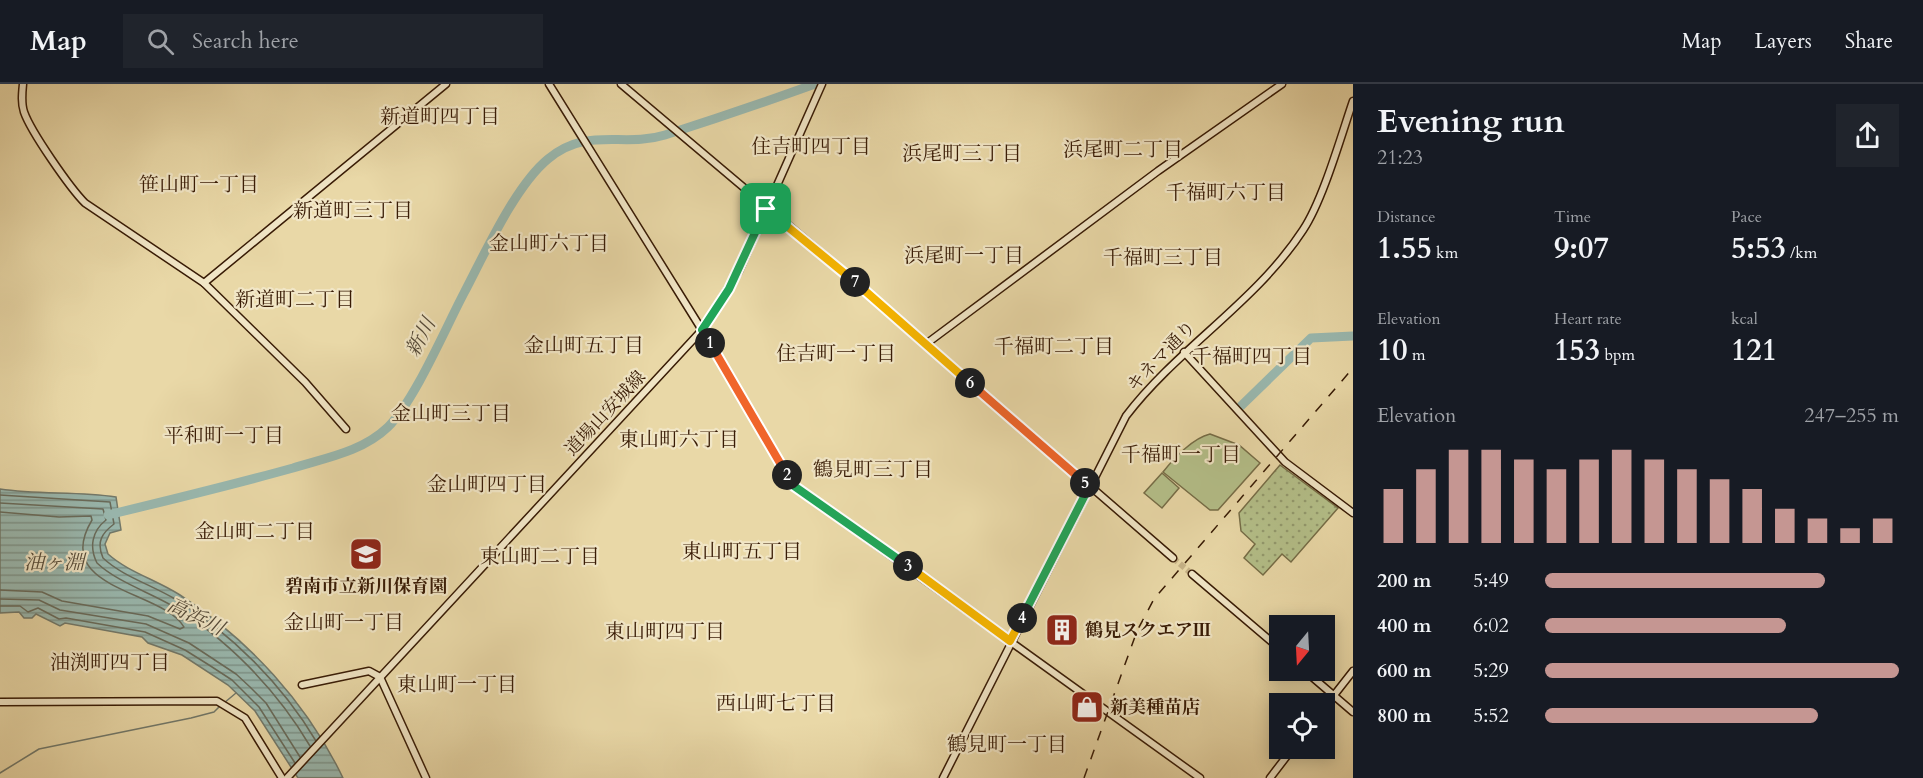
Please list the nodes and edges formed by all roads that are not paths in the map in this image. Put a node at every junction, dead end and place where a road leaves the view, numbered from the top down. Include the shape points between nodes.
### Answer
1 (23, 84) edge
2 (446, 84) edge
3 (549, 84) edge
4 (621, 84) edge
5 (822, 84) edge
6 (1282, 84) edge
7 (1353, 101) edge
8 (766, 209) junction
9 (204, 283) junction
10 (702, 330) junction
11 (926, 344) junction
12 (1184, 352) junction
13 (346, 429) dead end
14 (1089, 486) junction
15 (1353, 513) edge
16 (1173, 558) tunnel mouth
17 (1192, 574) tunnel mouth
18 (1269, 640) edge
19 (1010, 641) junction
20 (1353, 671) edge
21 (380, 677) junction
22 (1316, 681) edge
23 (302, 685) dead end
24 (1330, 693) edge
25 (1335, 694) edge
26 (1335, 698) edge
27 (0, 702) edge
28 (1353, 712) edge
29 (1285, 759) edge
30 (286, 777) edge
31 (426, 778) edge
32 (943, 778) edge
33 (1200, 778) edge
34 (1270, 778) edge

1 - 9 street via 25,114 73,190 85,203
2 - 9 street
3 - 10 street
4 - 8 street
5 - 8 street, 道場山安城線
6 - 11 street
7 - 12 street, キネマ通り via 1305,228 1268,274
8 - 10 street, 道場山安城線 via 729,289
8 - 11 street
9 - 13 street via 305,382
10 - 19 street via 794,486
10 - 21 street, 道場山安城線
11 - 14 street
12 - 14 street, キネマ通り via 1146,389 1126,416
12 - 15 street via 1278,455
14 - 16 street
14 - 19 street, キネマ通り
17 - 18 street
19 - 32 street, キネマ通り
19 - 33 street
20 - 25 street
21 - 23 street via 369,671
21 - 30 street, 道場山安城線
21 - 31 street
22 - 24 street
26 - 28 street
27 - 30 street via 217,702 245,718
29 - 34 street

